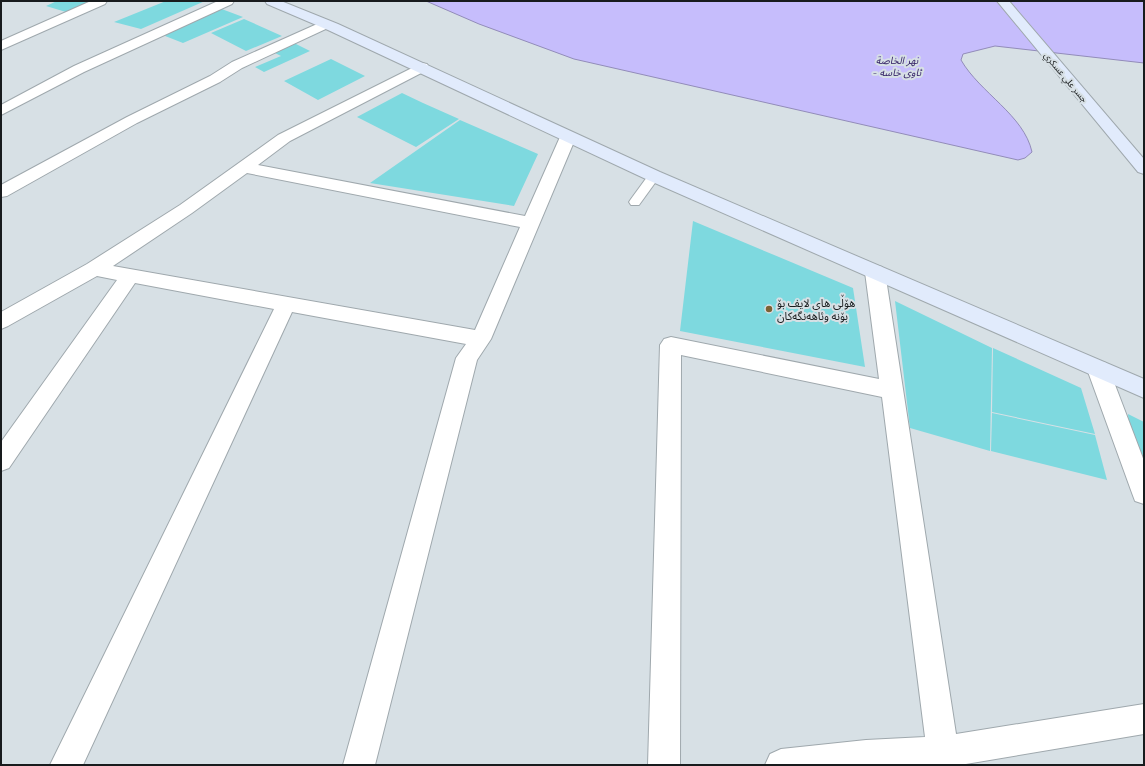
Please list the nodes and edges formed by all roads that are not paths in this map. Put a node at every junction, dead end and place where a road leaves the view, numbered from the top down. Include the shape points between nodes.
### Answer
1 (101, 1) edge
2 (228, 1) edge
3 (271, 1) edge
4 (1003, 1) edge
5 (1017, 1) edge
6 (326, 24) junction
7 (1, 46) edge
8 (422, 68) junction
9 (1, 111) edge
10 (568, 137) junction
11 (1136, 150) edge
12 (243, 167) junction
13 (1144, 169) edge
14 (654, 176) junction
15 (1, 192) edge
16 (635, 202) dead end
17 (529, 223) junction
18 (94, 269) junction
19 (875, 272) junction
20 (131, 275) junction
21 (286, 304) junction
22 (1, 321) edge
23 (480, 339) junction
24 (1098, 368) junction
25 (1144, 388) edge
26 (891, 390) junction
27 (1, 461) edge
28 (1144, 493) edge
29 (1144, 719) edge
30 (943, 752) junction
31 (66, 765) edge
32 (359, 765) edge
33 (664, 765) edge
34 (781, 765) edge

1 - 7 street
2 - 9 street via 79,69
3 - 6 street
4 - 11 street, جسر علي عسكري
5 - 11 street, جسر علي عسكري
6 - 8 street
6 - 15 street via 237,65
8 - 10 street
8 - 12 street via 284,138
10 - 14 street
10 - 17 street
11 - 13 street
12 - 17 street
12 - 18 street via 186,209
14 - 16 lane
14 - 19 street
17 - 23 street
18 - 20 street
18 - 22 street
19 - 24 street
19 - 26 street
20 - 21 street
20 - 27 street
21 - 23 street
21 - 31 street
23 - 32 street via 467,358
24 - 25 street
24 - 28 street
26 - 30 street
26 - 33 street via 671,345
29 - 30 street
30 - 34 street via 866,756

